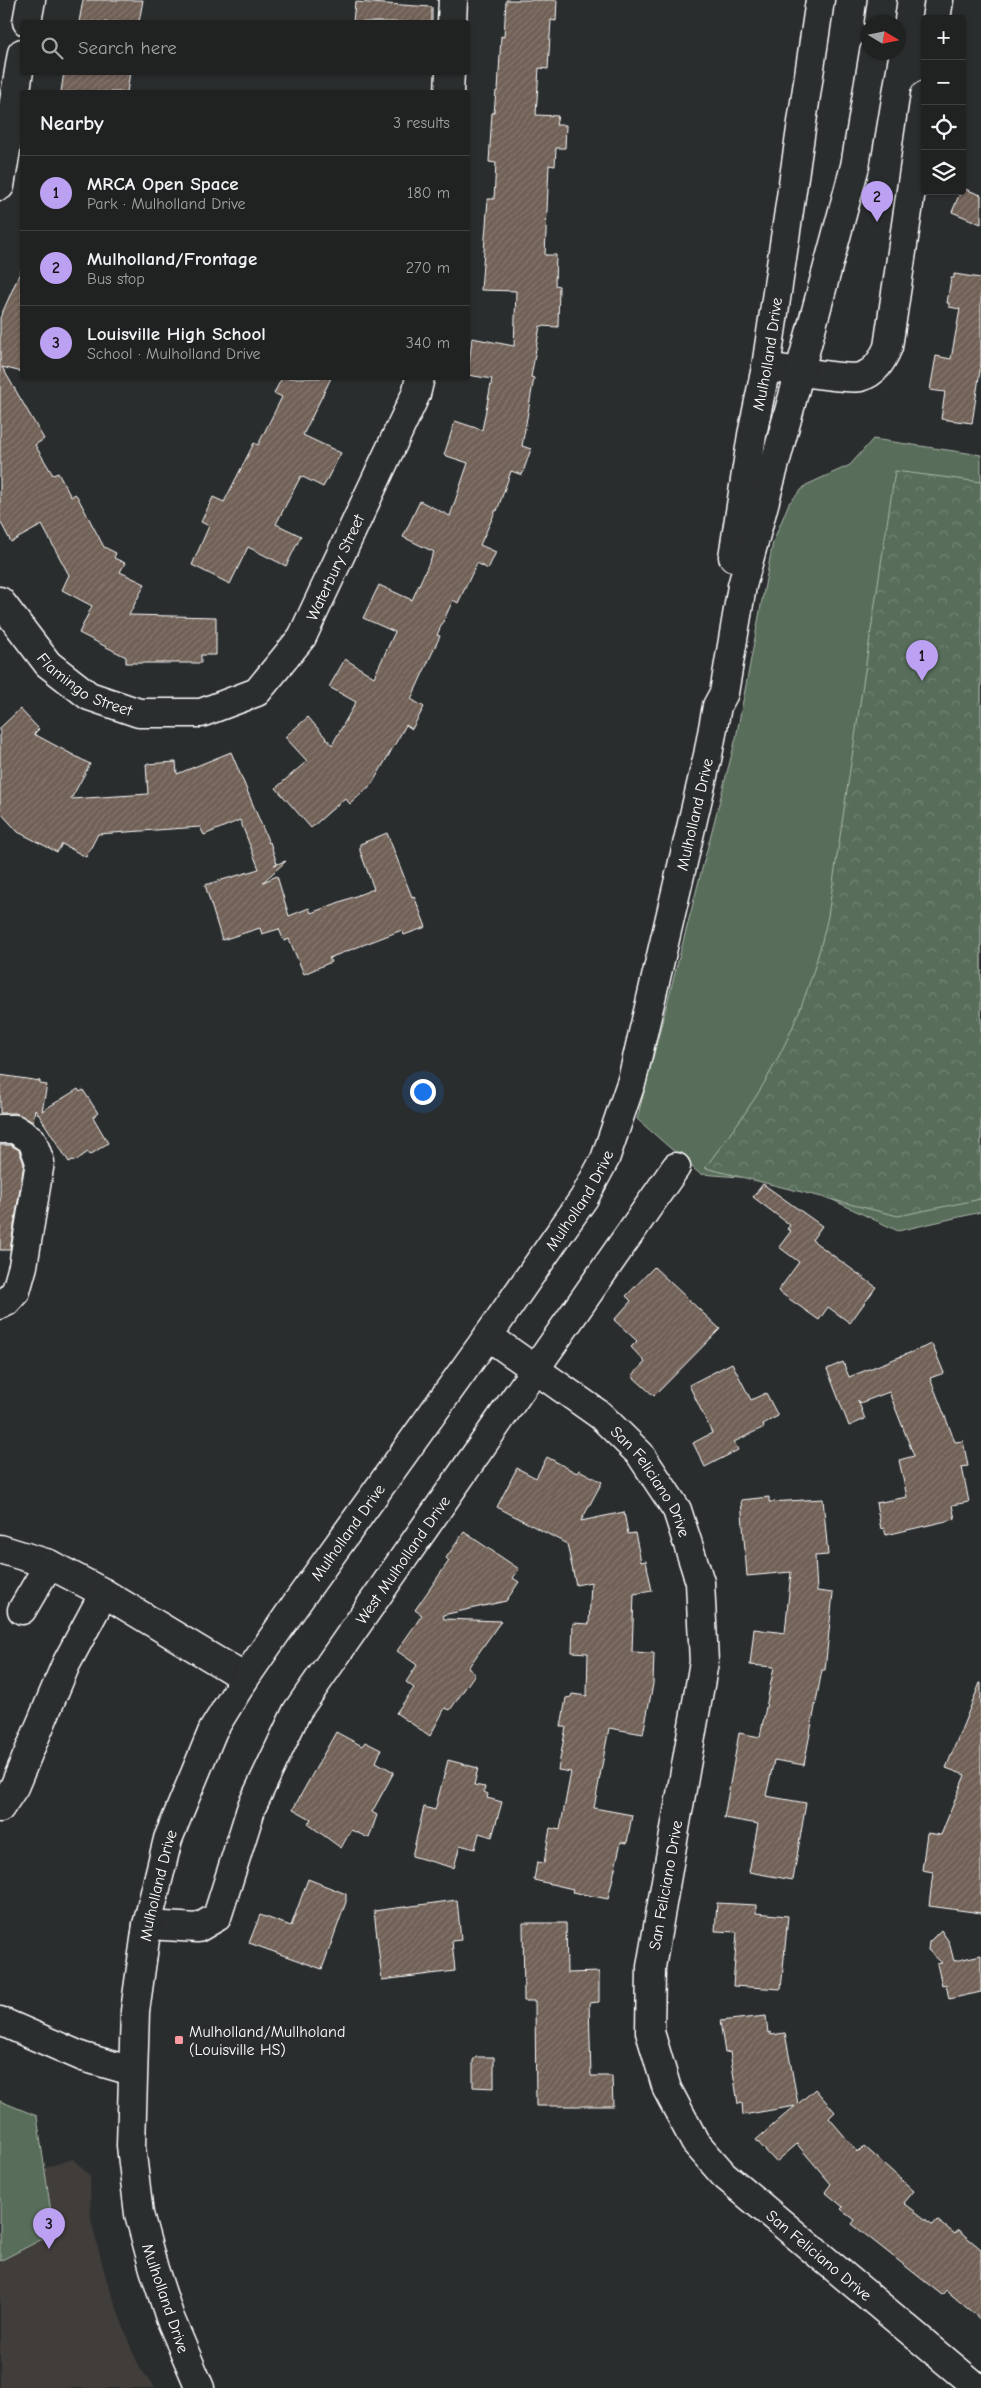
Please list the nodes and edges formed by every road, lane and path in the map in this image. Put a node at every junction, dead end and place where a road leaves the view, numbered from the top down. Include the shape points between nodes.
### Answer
1 (31, 0) edge
2 (454, 0) edge
3 (820, 0) edge
4 (882, 0) edge
5 (939, 0) edge
6 (880, 15) edge
7 (937, 15) edge
8 (27, 20) edge
9 (452, 20) edge
10 (873, 60) edge
11 (20, 64) edge
12 (450, 75) edge
13 (449, 90) edge
14 (924, 105) edge
15 (0, 186) edge
16 (766, 367) junction
17 (801, 371) junction
18 (420, 380) edge
19 (0, 600) edge
20 (717, 706) junction
21 (201, 713) joint
22 (0, 1129) edge
23 (676, 1167) dead end
24 (0, 1305) edge
25 (488, 1336) junction
26 (536, 1368) junction
27 (0, 1549) edge
28 (49, 1564) junction
29 (104, 1593) junction
30 (22, 1610) dead end
31 (245, 1678) junction
32 (0, 1808) edge
33 (147, 1925) junction
34 (0, 2021) edge
35 (132, 2071) junction
36 (200, 2388) edge
37 (978, 2388) edge

1 - 8 street
2 - 9 street
3 - 16 street, Mulholland Drive
4 - 6 street
5 - 7 street
10 - 17 street, Mulholland Drive via 855,166
11 - 15 street
12 - 13 street
14 - 17 street via 888,347 882,361 858,378
16 - 17 street
16 - 20 street, Mulholland Drive via 752,435 712,692
17 - 20 street, Mulholland Drive via 751,548 724,693
18 - 21 street, Waterbury Street via 416,394 302,638 257,692
19 - 21 street, Flamingo Street via 48,664 88,696 139,713
20 - 25 street, Mulholland Drive via 706,765 621,1119 584,1198
22 - 24 street via 14,1129 32,1140 40,1162 23,1266 16,1291
23 - 26 street, West Mulholland Drive
25 - 26 street, San Feliciano Drive
25 - 31 street, Mulholland Drive
26 - 33 street, West Mulholland Drive via 297,1711 252,1806 217,1917 198,1928
26 - 37 street, San Feliciano Drive via 600,1415 640,1454 678,1510 700,1582 704,1662 651,1966 650,2032 667,2089 695,2142 724,2175
27 - 28 street
28 - 29 street
28 - 30 street
29 - 31 street
29 - 32 street via 66,1664 14,1787
31 - 33 street, Mulholland Drive via 213,1730 192,1776 168,1839
33 - 35 street, Mulholland Drive via 135,2011
34 - 35 street via 82,2057
35 - 36 street, Mulholland Drive via 131,2146 139,2214 170,2318

